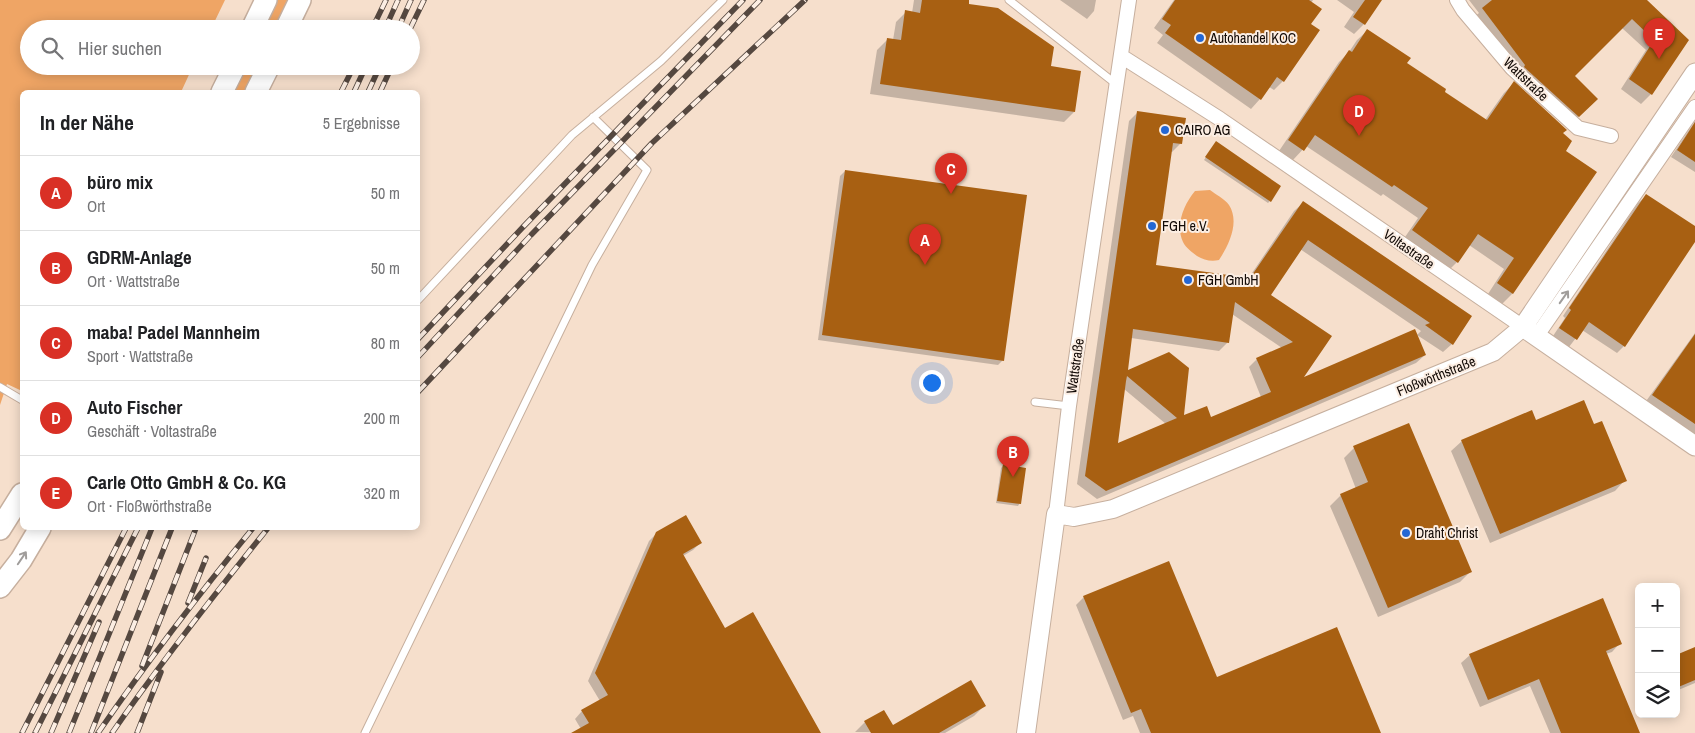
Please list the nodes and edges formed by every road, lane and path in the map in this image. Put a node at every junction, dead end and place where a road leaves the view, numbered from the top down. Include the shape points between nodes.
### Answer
1 (266, 0) edge
2 (300, 0) edge
3 (723, 0) edge
4 (1009, 0) edge
5 (1129, 0) edge
6 (1457, 0) edge
7 (256, 20) edge
8 (290, 20) edge
9 (1120, 56) junction
10 (1695, 73) edge
11 (230, 75) edge
12 (264, 75) edge
13 (1116, 84) junction
14 (223, 90) edge
15 (257, 90) edge
16 (1695, 107) edge
17 (593, 117) junction
18 (1611, 136) dead end
19 (420, 298) edge
20 (1530, 332) junction
21 (0, 387) edge
22 (20, 399) edge
23 (1035, 402) dead end
24 (1069, 406) junction
25 (1695, 446) edge
26 (20, 497) edge
27 (1056, 514) junction
28 (0, 529) edge
29 (39, 530) edge
30 (0, 587) edge
31 (365, 733) edge
32 (1026, 733) edge

1 - 7 main road
2 - 8 main road
3 - 17 lane via 660,61
4 - 13 lane
5 - 9 street, Wattstraße
6 - 18 street, Wattstraße via 1512,68 1578,128
9 - 13 street, Wattstraße
9 - 20 street, Voltastraße via 1220,119
10 - 20 main road, Floßwörthstraße via 1632,165
11 - 14 main road
12 - 15 main road
13 - 24 street, Wattstraße
20 -> 16 street, Floßwörthstraße
17 - 19 lane via 572,135
17 - 31 lane via 647,170 592,265
20 - 25 main road, Voltastraße
20 - 27 street, Floßwörthstraße via 1493,352 1113,509 1074,517
21 - 22 lane
23 - 24 lane
24 - 27 street, Wattstraße
26 - 28 main road
27 - 32 street, Wattstraße
30 -> 29 main road

